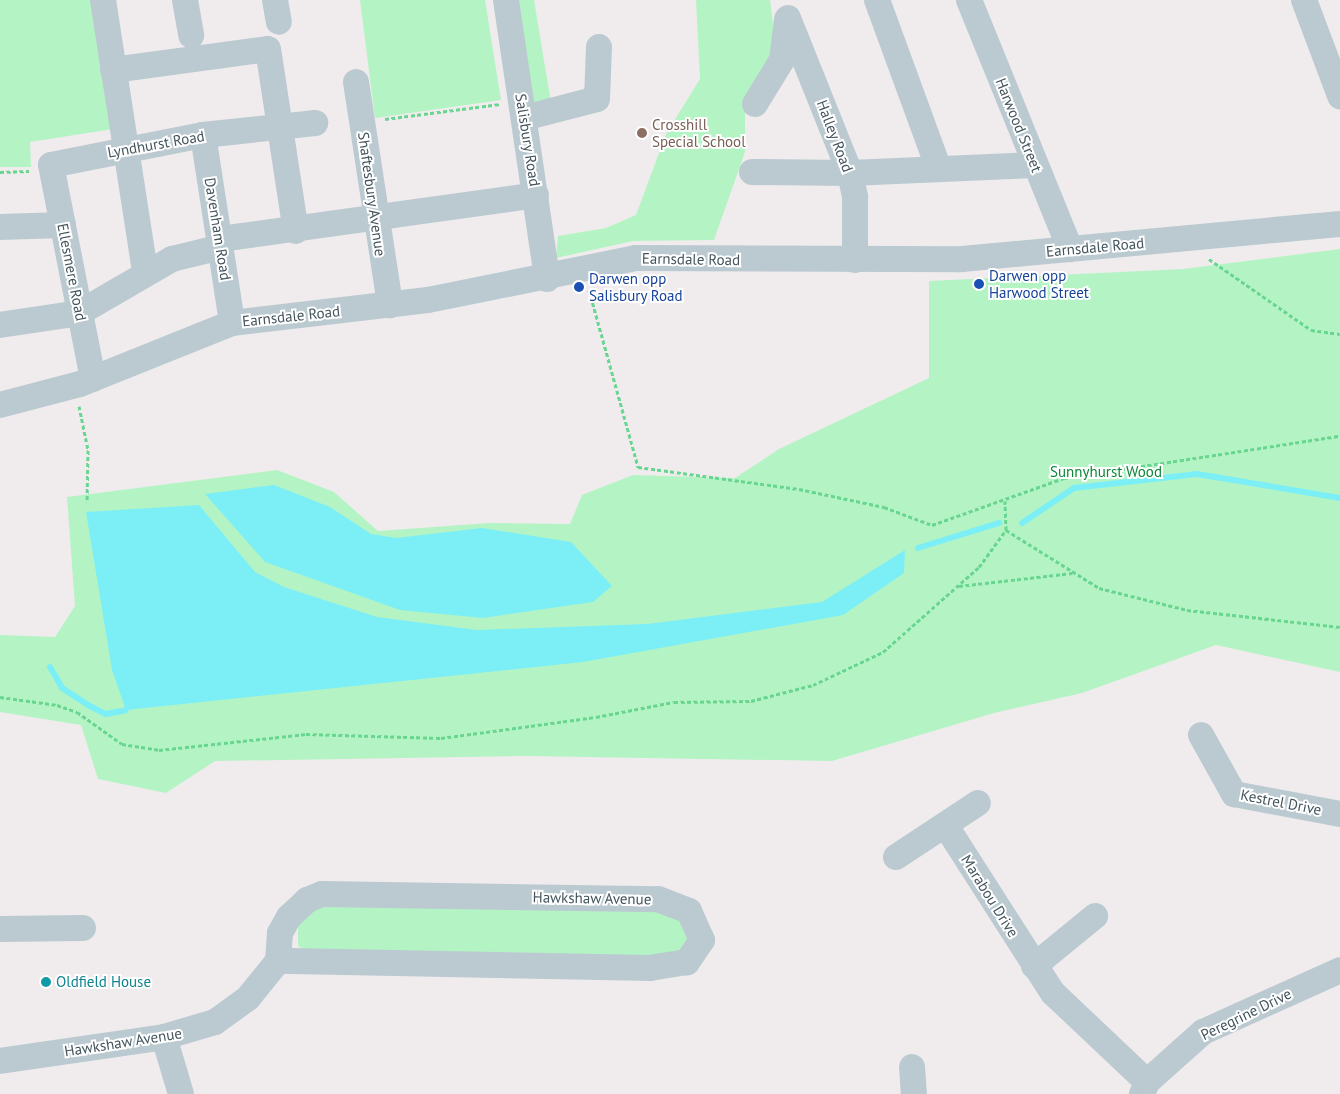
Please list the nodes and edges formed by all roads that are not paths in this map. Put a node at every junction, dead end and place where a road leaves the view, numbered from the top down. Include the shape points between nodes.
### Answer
1 (103, 0) edge
2 (186, 0) edge
3 (506, 0) edge
4 (877, 0) edge
5 (969, 0) edge
6 (1304, 0) edge
7 (191, 35) dead end
8 (599, 47) dead end
9 (113, 70) junction
10 (356, 82) dead end
11 (1340, 96) edge
12 (755, 104) dead end
13 (523, 109) junction
14 (314, 123) dead end
15 (280, 128) junction
16 (203, 135) junction
17 (124, 150) junction
18 (51, 165) joint
19 (1035, 165) junction
20 (939, 169) junction
21 (752, 172) dead end
22 (850, 173) junction
23 (536, 195) junction
24 (375, 220) junction
25 (1340, 224) edge
26 (63, 225) junction
27 (0, 227) edge
28 (296, 231) junction
29 (221, 243) junction
30 (1070, 249) junction
31 (855, 260) junction
32 (145, 272) junction
33 (548, 280) junction
34 (390, 305) junction
35 (79, 313) junction
36 (232, 323) junction
37 (0, 325) edge
38 (83, 383) junction
39 (0, 405) edge
40 (1201, 735) dead end
41 (978, 803) dead end
42 (1338, 807) edge
43 (946, 826) junction
44 (896, 857) dead end
45 (1096, 916) dead end
46 (83, 928) dead end
47 (0, 929) edge
48 (278, 960) junction
49 (1034, 966) junction
50 (1340, 970) edge
51 (164, 1037) junction
52 (0, 1062) edge
53 (912, 1067) dead end
54 (1145, 1088) edge
55 (180, 1094) edge
56 (914, 1094) edge

1 - 9 street
2 - 7 street
3 - 13 street, Salisbury Road
4 - 20 street
5 - 19 street, Harwood Street
6 - 11 street
8 - 13 street via 597,99
9 - 15 street via 268,49
9 - 17 street
10 - 24 street, Shaftesbury Avenue
12 - 22 street, Halley Road via 782,60 788,18
13 - 23 street, Salisbury Road
14 - 15 street, Lyndhurst Road
15 - 16 street, Lyndhurst Road
15 - 28 street
16 - 17 street, Lyndhurst Road
16 - 29 street, Davenham Road
17 - 18 street, Lyndhurst Road
17 - 32 street
18 - 26 street, Ellesmere Road
19 - 20 street
19 - 30 street, Harwood Street
20 - 22 street
21 - 22 street
22 - 31 street, Halley Road via 855,197
23 - 24 street
23 - 33 street, Salisbury Road
24 - 28 street
24 - 34 street, Shaftesbury Avenue
25 - 30 street, Earnsdale Road
26 - 27 street
26 - 35 street, Ellesmere Road
28 - 29 street
29 - 32 street via 172,259
29 - 36 street, Davenham Road
30 - 31 street, Earnsdale Road via 962,259
31 - 33 street, Earnsdale Road via 636,258
32 - 35 street
33 - 34 street, Earnsdale Road
34 - 36 street, Earnsdale Road
35 - 37 street
35 - 38 street, Ellesmere Road
36 - 38 street, Earnsdale Road
38 - 39 street, Earnsdale Road
40 - 42 street, Kestrel Drive via 1234,794
41 - 43 street
43 - 44 street
43 - 49 street, Marabou Drive
45 - 49 street
46 - 47 street
48 - 48 street, Hawkshaw Avenue via 280,933 289,917 307,900 347,892 658,899 689,911 702,940 686,962 651,968
48 - 51 street, Hawkshaw Avenue via 230,1013 197,1029
49 - 54 street, Marabou Drive via 1053,993
50 - 54 street, Peregrine Drive via 1203,1032
51 - 52 street, Hawkshaw Avenue
51 - 55 street
53 - 56 street

